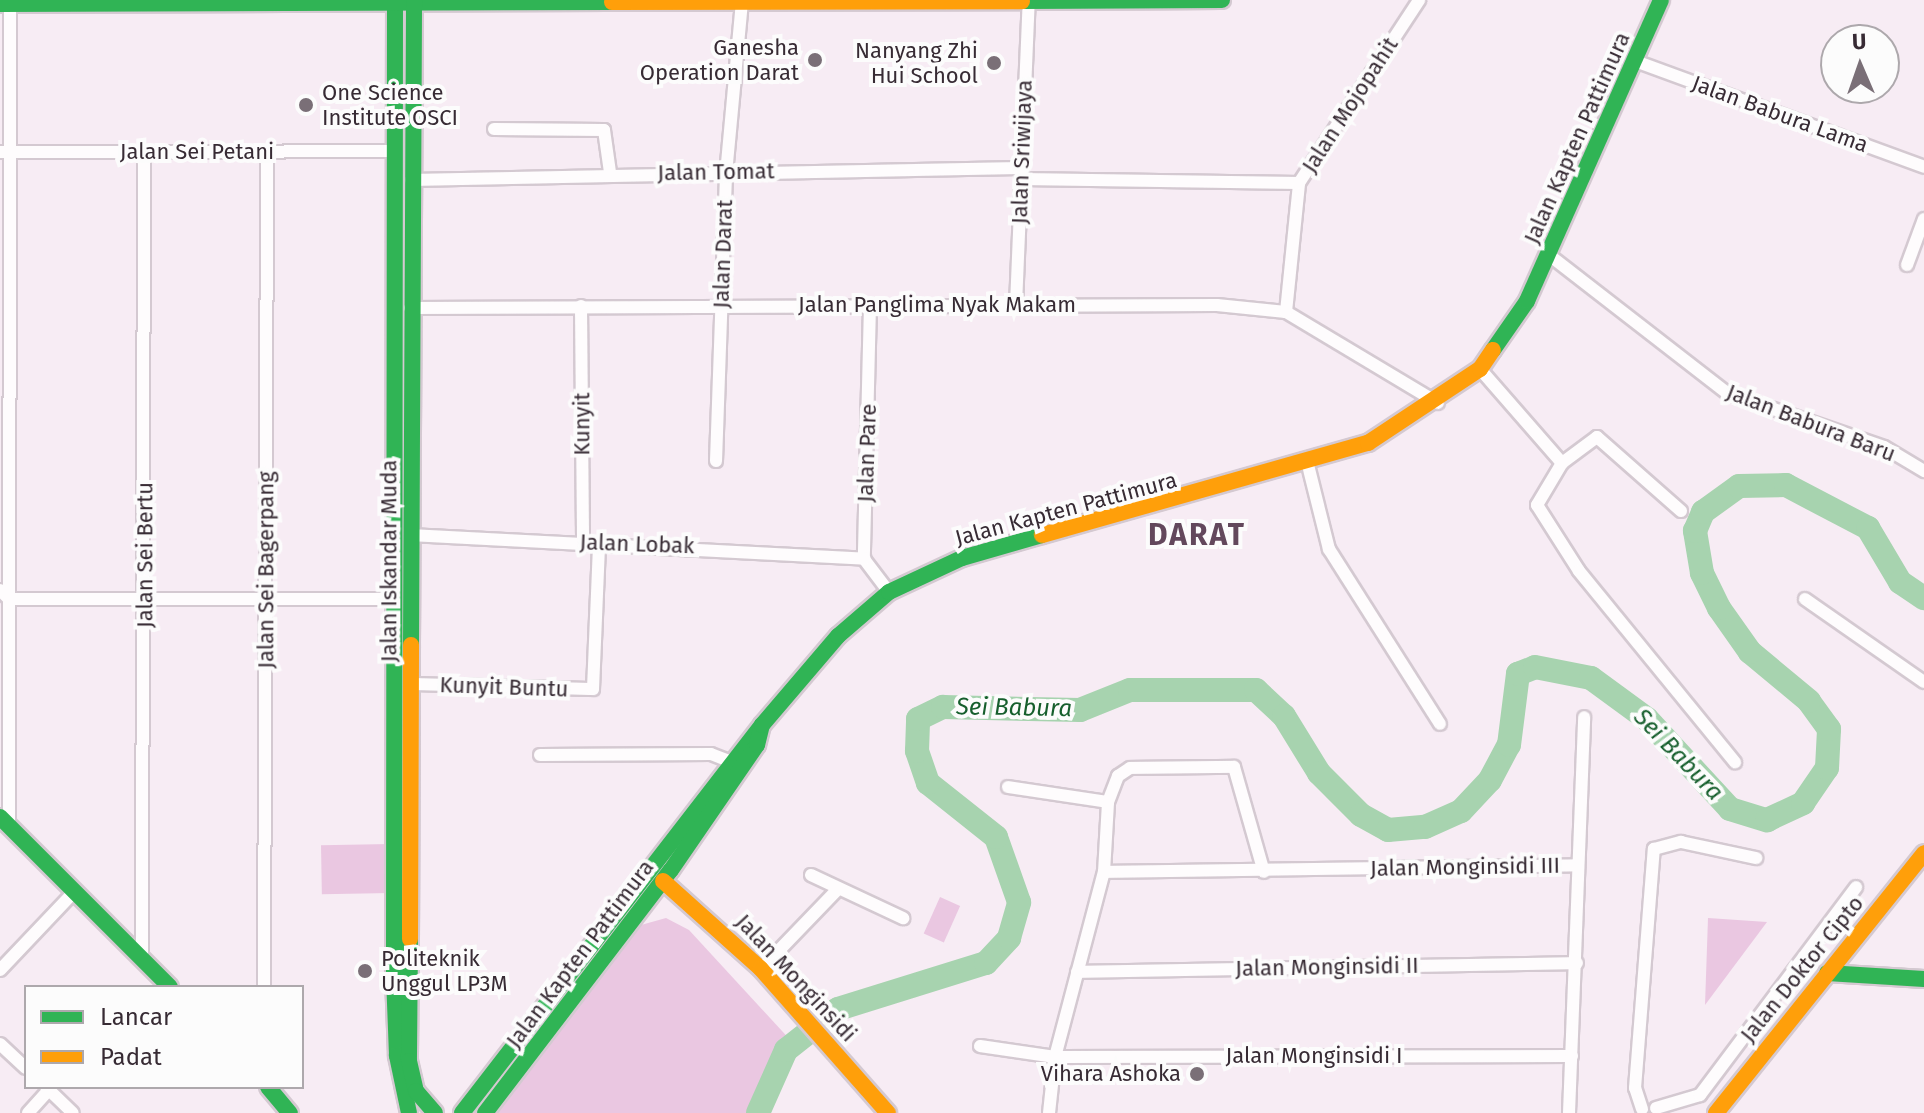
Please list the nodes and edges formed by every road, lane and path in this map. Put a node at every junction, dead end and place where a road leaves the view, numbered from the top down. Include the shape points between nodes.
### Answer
1 (1222, 0) edge
2 (1419, 0) edge
3 (1661, 0) edge
4 (144, 1) edge
5 (742, 1) edge
6 (395, 2) edge
7 (414, 2) edge
8 (587, 2) edge
9 (7, 3) edge
10 (1029, 3) edge
11 (1635, 61) junction
12 (494, 129) dead end
13 (394, 151) junction
14 (5, 152) edge
15 (144, 152) junction
16 (267, 153) junction
17 (1924, 167) edge
18 (610, 172) junction
19 (1021, 173) junction
20 (726, 174) junction
21 (411, 180) junction
22 (1299, 183) junction
23 (1924, 219) edge
24 (1549, 255) junction
25 (1907, 265) dead end
26 (720, 304) junction
27 (870, 305) junction
28 (1016, 305) junction
29 (581, 306) junction
30 (403, 308) junction
31 (1286, 312) junction
32 (1480, 369) junction
33 (5, 388) edge
34 (1439, 403) junction
35 (716, 461) dead end
36 (1562, 463) junction
37 (1308, 465) junction
38 (1924, 471) edge
39 (1681, 511) dead end
40 (411, 535) junction
41 (583, 542) junction
42 (599, 543) junction
43 (864, 559) junction
44 (889, 592) junction
45 (5, 594) edge
46 (266, 598) junction
47 (394, 599) junction
48 (1805, 599) dead end
49 (145, 600) junction
50 (1924, 682) edge
51 (411, 684) junction
52 (1584, 717) dead end
53 (1440, 724) dead end
54 (762, 725) junction
55 (402, 739) junction
56 (540, 755) dead end
57 (5, 758) edge
58 (729, 761) junction
59 (1735, 762) dead end
60 (1008, 787) dead end
61 (1108, 802) junction
62 (4, 822) edge
63 (1924, 853) edge
64 (1756, 858) dead end
65 (1578, 865) junction
66 (1104, 872) junction
67 (1264, 872) junction
68 (811, 875) dead end
69 (663, 881) junction
70 (1856, 887) dead end
71 (837, 890) junction
72 (74, 892) junction
73 (903, 918) dead end
74 (142, 958) junction
75 (1577, 963) junction
76 (761, 969) junction
77 (0, 970) edge
78 (1077, 972) junction
79 (1827, 973) junction
80 (1924, 979) edge
81 (168, 985) edge
82 (264, 985) edge
83 (0, 1044) edge
84 (980, 1046) dead end
85 (1572, 1056) junction
86 (1055, 1057) junction
87 (24, 1066) edge
88 (48, 1089) edge
89 (270, 1089) edge
90 (1641, 1111) edge
91 (408, 1112) edge
92 (1659, 1112) edge
93 (28, 1113) edge
94 (73, 1113) edge
95 (290, 1113) edge
96 (435, 1113) edge
97 (462, 1113) edge
98 (485, 1113) edge
99 (888, 1113) edge
100 (1049, 1113) edge
101 (1569, 1113) edge
102 (1716, 1113) edge

1 - 10 main road
2 - 22 street, Jalan Mojopahit
3 - 11 main road, Jalan Kapten Pattimura
4 - 6 main road
4 - 9 main road
5 - 8 main road
5 - 10 main road
5 - 20 street, Jalan Darat
6 - 7 main road
6 - 13 main road, Jalan Iskandar Muda
7 - 8 main road
7 - 21 main road, Jalan Iskandar Muda
9 - 14 street
10 - 19 street, Jalan Sriwijaya
11 - 17 street, Jalan Babura Lama
11 - 24 main road, Jalan Kapten Pattimura
12 - 18 street via 604,130
13 - 16 street, Jalan Sei Petani
13 - 30 main road, Jalan Iskandar Muda
14 - 15 street, Jalan Sei Petani
14 - 33 street
15 - 16 street, Jalan Sei Petani
15 - 49 street, Jalan Sei Bertu
16 - 46 street, Jalan Sei Bagerpang
18 - 20 street, Jalan Tomat
18 - 21 street, Jalan Tomat
19 - 20 street, Jalan Tomat
19 - 22 street, Jalan Tomat
19 - 28 street, Jalan Sriwijaya
20 - 26 street, Jalan Darat
21 - 30 main road, Jalan Iskandar Muda
22 - 31 street, Jalan Mojopahit
23 - 25 street
24 - 32 main road, Jalan Kapten Pattimura
24 - 38 street, Jalan Babura Baru via 1727,393 1884,447
26 - 27 street, Jalan Panglima Nyak Makam
26 - 29 street, Jalan Panglima Nyak Makam
26 - 35 street, Jalan Darat
27 - 28 street, Jalan Panglima Nyak Makam
27 - 43 street, Jalan Pare
28 - 31 street, Jalan Panglima Nyak Makam
29 - 30 street, Jalan Panglima Nyak Makam
29 - 41 street, Kunyit
30 - 40 main road, Jalan Iskandar Muda
30 - 47 main road, Jalan Iskandar Muda
31 - 34 street, Jalan Panglima Nyak Makam
32 - 34 main road, Jalan Kapten Pattimura
32 - 36 street
33 - 45 street
34 - 37 main road, Jalan Kapten Pattimura via 1368,443
36 - 39 street via 1601,438
36 - 59 street via 1538,499 1539,513
37 - 44 main road, Jalan Kapten Pattimura via 962,558
37 - 53 street via 1329,549
40 - 41 street, Jalan Lobak
40 - 51 main road, Jalan Iskandar Muda
41 - 42 street, Jalan Lobak
42 - 43 street, Jalan Lobak
42 - 51 street, Kunyit Buntu via 593,689
43 - 44 street
44 - 54 main road, Jalan Kapten Pattimura via 838,636
45 - 49 street
45 - 57 street
46 - 47 street
46 - 49 street
46 - 82 street, Jalan Sei Bagerpang
47 - 55 main road, Jalan Iskandar Muda
48 - 50 street
49 - 74 street, Jalan Sei Bertu
51 - 55 main road, Jalan Iskandar Muda
52 - 65 street
54 - 58 main road, Jalan Kapten Pattimura
54 - 69 main road, Jalan Kapten Pattimura via 734,782
55 - 91 main road, Jalan Iskandar Muda via 397,1056
55 - 96 main road, Jalan Iskandar Muda via 409,1061 416,1091
56 - 58 street via 711,754
57 - 62 street
58 - 97 main road, Jalan Kapten Pattimura
60 - 61 street
61 - 66 street
61 - 67 street via 1118,776 1130,768 1234,767
62 - 72 main road
63 - 79 main road, Jalan Doktor Cipto
64 - 90 street via 1681,842 1654,849 1635,1088
65 - 67 street, Jalan Monginsidi III
65 - 75 street, Jalan Monginsidi III
66 - 67 street, Jalan Monginsidi III
66 - 78 street
68 - 71 street
69 - 76 main road, Jalan Monginsidi
69 - 98 main road, Jalan Kapten Pattimura
70 - 92 street via 1700,1095
71 - 73 street
71 - 76 street
72 - 74 main road
72 - 77 street
74 - 81 main road
75 - 78 street, Jalan Monginsidi II
75 - 85 street, Jalan Monginsidi III
76 - 99 main road, Jalan Monginsidi
78 - 86 street
79 - 80 main road
79 - 102 main road, Jalan Doktor Cipto
83 - 87 street
84 - 86 street, Jalan Monginsidi I
85 - 86 street, Jalan Monginsidi I
85 - 101 street, Jalan Monginsidi III
86 - 100 street
88 - 93 street
88 - 94 street
89 - 95 main road
90 - 92 street

